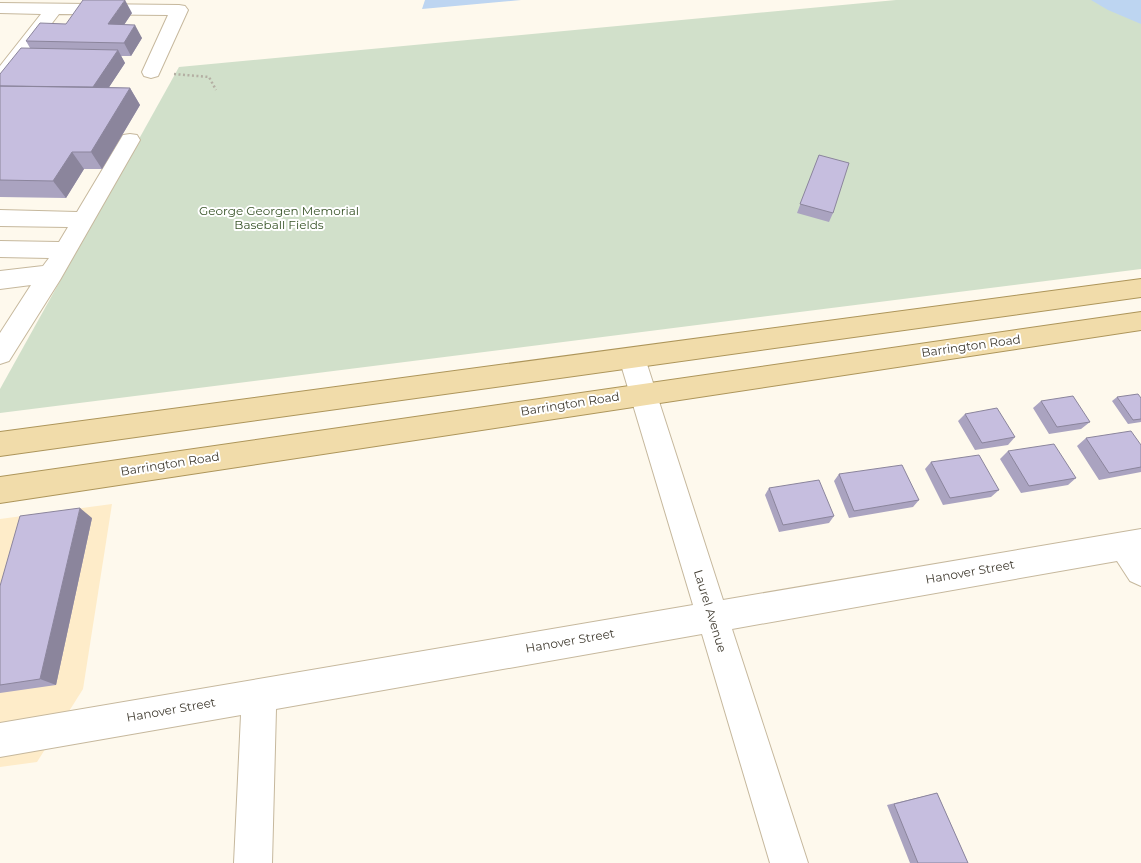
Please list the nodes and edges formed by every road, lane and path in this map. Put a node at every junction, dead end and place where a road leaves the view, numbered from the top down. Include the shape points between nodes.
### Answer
1 (6, 8) edge
2 (55, 8) junction
3 (0, 23) edge
4 (151, 72) joint
5 (0, 78) edge
6 (216, 90) dead end
7 (130, 140) dead end
8 (0, 218) edge
9 (84, 220) junction
10 (0, 249) edge
11 (66, 250) junction
12 (52, 274) junction
13 (0, 280) edge
14 (1141, 288) edge
15 (1141, 321) edge
16 (0, 354) edge
17 (632, 358) junction
18 (642, 393) junction
19 (1, 447) edge
20 (0, 490) edge
21 (1135, 553) edge
22 (711, 617) junction
23 (259, 694) junction
24 (0, 740) edge
25 (253, 863) edge
26 (789, 863) edge

1 - 2 street
1 - 3 street
2 - 4 street via 179,10
2 - 5 street
4 - 6 path via 209,77
7 - 9 street
8 - 9 street
9 - 11 street
10 - 11 street
11 - 12 street
12 - 13 street
12 - 16 street
14 - 17 main road
15 - 18 main road, Barrington Road
17 - 18 street, Laurel Avenue
17 - 19 main road
18 - 20 main road, Barrington Road
18 - 22 street, Laurel Avenue
21 - 22 street, Hanover Street
22 - 23 street, Hanover Street
22 - 26 street, Laurel Avenue
23 - 24 street, Hanover Street
23 - 25 street

